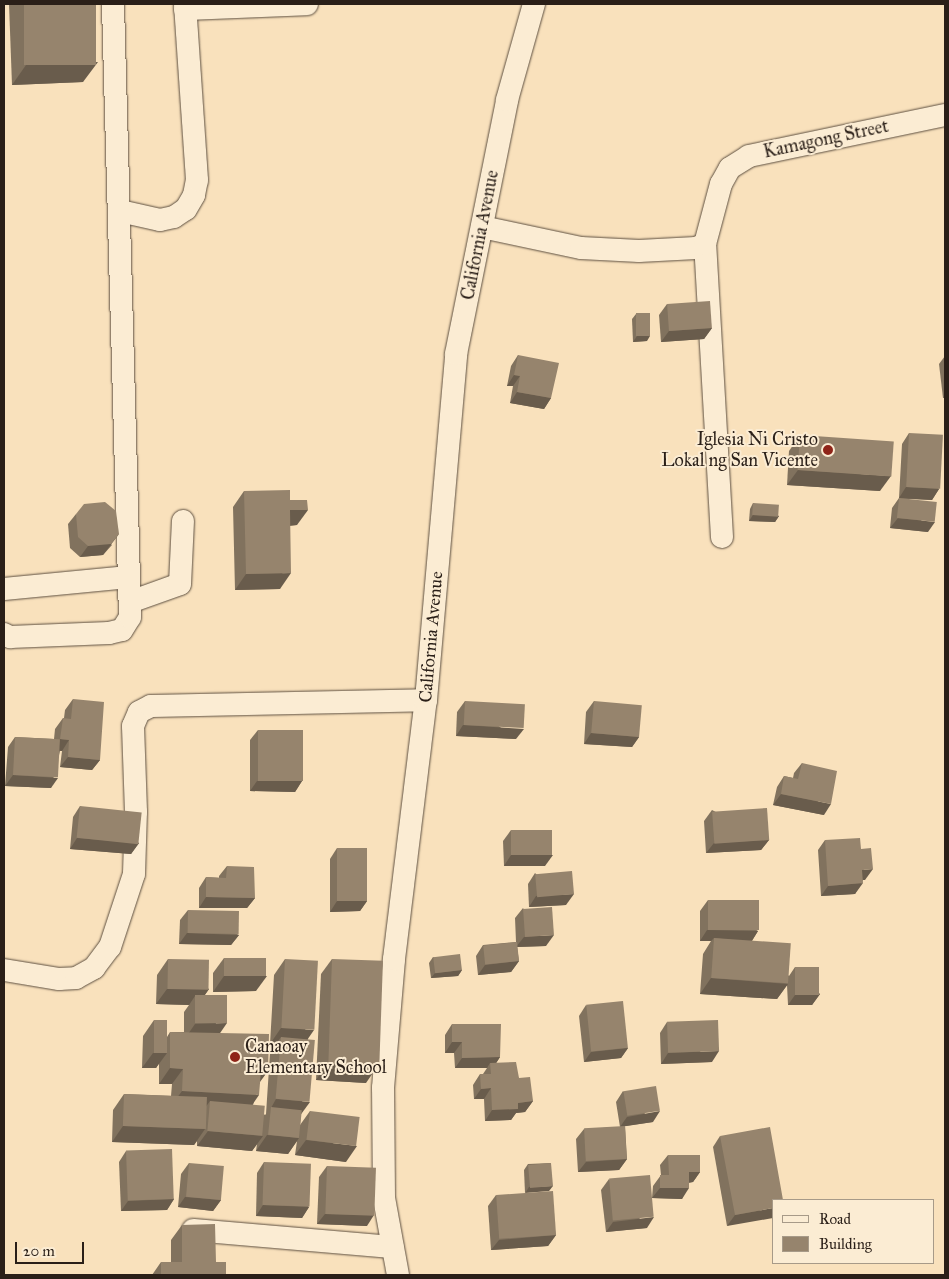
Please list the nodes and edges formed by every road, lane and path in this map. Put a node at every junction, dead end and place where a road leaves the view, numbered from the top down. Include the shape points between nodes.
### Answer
1 (92, 4) edge
2 (113, 4) edge
3 (307, 4) edge
4 (534, 4) edge
5 (185, 6) edge
6 (116, 83) junction
7 (945, 115) edge
8 (120, 211) junction
9 (482, 228) junction
10 (705, 244) junction
11 (183, 521) dead end
12 (722, 537) dead end
13 (128, 577) junction
14 (4, 590) edge
15 (130, 602) junction
16 (4, 634) edge
17 (426, 700) junction
18 (4, 970) edge
19 (193, 1230) edge
20 (392, 1247) junction
21 (398, 1275) edge

1 - 6 street via 96,60
2 - 6 street
3 - 5 street
4 - 9 street, California Avenue via 507,100
5 - 8 street via 197,180 194,195 186,209 174,218 160,220
6 - 8 street
7 - 10 street, Kamagong Street via 749,156 730,168 721,184
8 - 13 street
9 - 10 street via 580,248 639,251 696,248
9 - 17 street, California Avenue via 456,354
10 - 12 street, Kamagong Street
11 - 15 street via 180,584
13 - 14 street
13 - 15 street
15 - 16 street via 130,617 122,630 10,637
17 - 18 street via 151,706 139,712 133,726 134,874 110,946 94,968 76,978 59,979
17 - 20 street, California Avenue via 394,959 383,1088 384,1198
19 - 20 street
20 - 21 street, California Avenue

